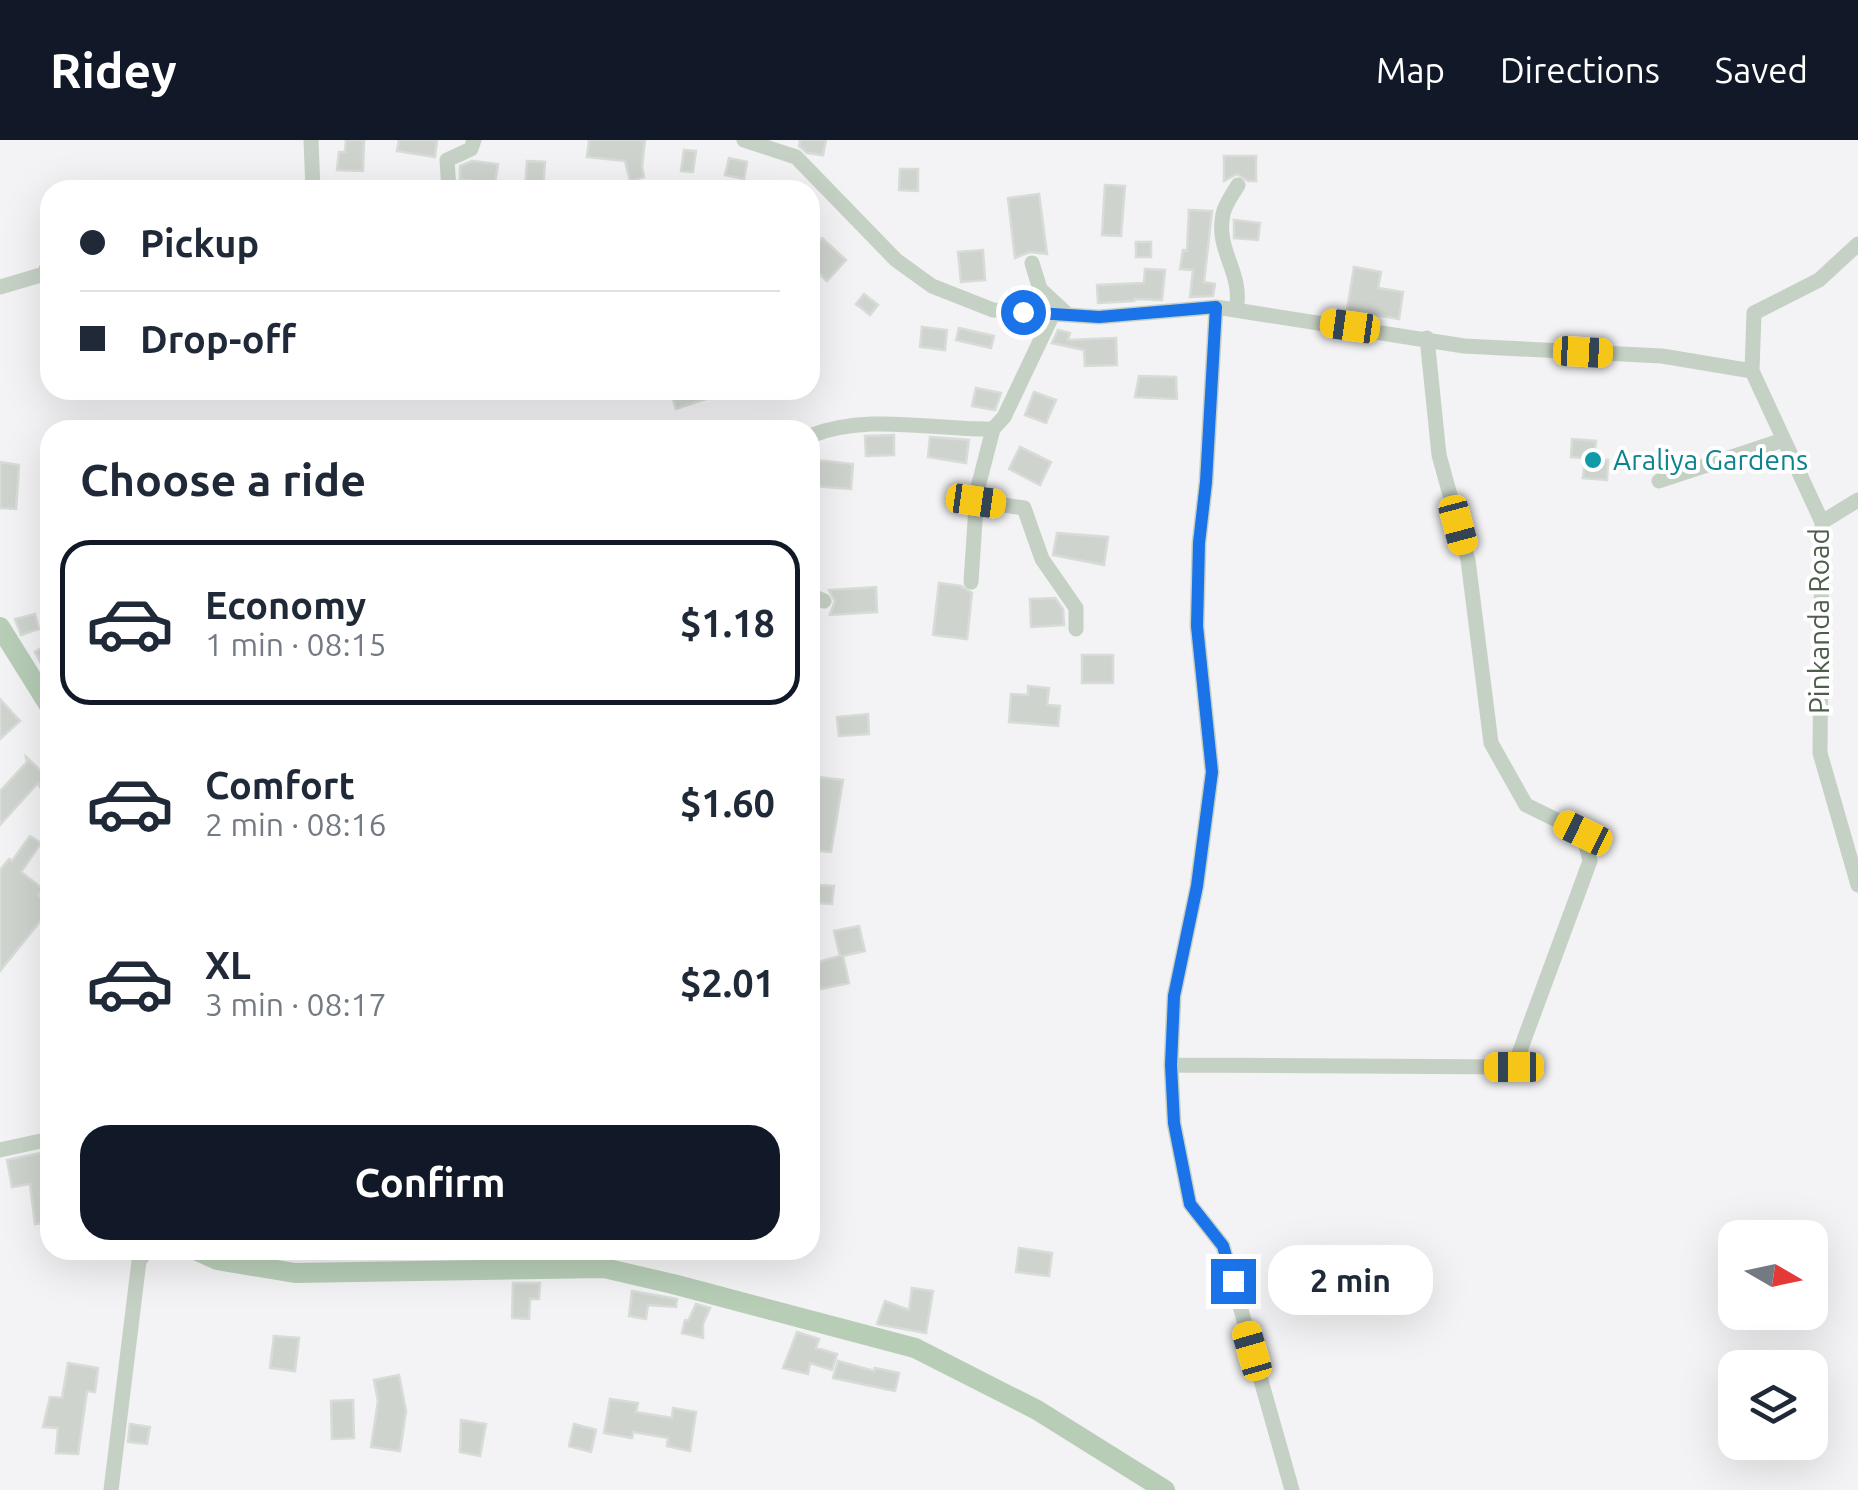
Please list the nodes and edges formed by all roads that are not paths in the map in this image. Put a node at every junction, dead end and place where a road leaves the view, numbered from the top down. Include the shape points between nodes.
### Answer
1 (311, 140) edge
2 (474, 140) edge
3 (744, 140) edge
4 (794, 148) edge
5 (313, 180) edge
6 (448, 180) edge
7 (1238, 185) dead end
8 (1858, 244) edge
9 (1032, 264) dead end
10 (40, 275) edge
11 (0, 288) edge
12 (1216, 307) junction
13 (1236, 310) junction
14 (1060, 314) junction
15 (1427, 338) junction
16 (1752, 371) junction
17 (993, 429) junction
18 (820, 434) edge
19 (1783, 440) junction
20 (1659, 481) dead end
21 (1858, 500) edge
22 (976, 501) junction
23 (1822, 522) junction
24 (971, 582) dead end
25 (0, 628) edge
26 (1076, 629) dead end
27 (40, 691) edge
28 (1858, 885) edge
29 (1171, 1065) junction
30 (40, 1141) edge
31 (0, 1150) edge
32 (140, 1260) edge
33 (217, 1260) edge
34 (111, 1490) edge
35 (1165, 1490) edge
36 (1292, 1490) edge

1 - 5 street
2 - 6 street via 471,149 448,160
3 - 4 street
4 - 14 street via 896,260 932,286 993,310
7 - 13 street via 1223,212 1222,234 1239,284
8 - 16 street, Pinkanda Road via 1819,280 1754,313
9 - 14 street via 1040,289
10 - 11 street
12 - 13 street
12 - 14 street
12 - 29 street via 1197,626 1212,772 1174,996
13 - 15 street
14 - 17 street
15 - 16 street via 1464,346 1662,356
15 - 29 street via 1439,456 1468,560 1491,743 1526,805 1583,833 1590,861 1514,1067
16 - 19 street, Pinkanda Road
17 - 18 street via 896,424
17 - 22 street
19 - 20 street
19 - 23 street, Pinkanda Road
21 - 23 street
22 - 24 street
22 - 26 street via 1024,508 1042,559 1076,608
23 - 28 street, Pinkanda Road via 1820,753
25 - 27 main road
29 - 36 street via 1190,1204 1223,1246
30 - 31 street
32 - 34 street
33 - 35 main road via 294,1273 604,1268 674,1284 915,1348 1037,1410

